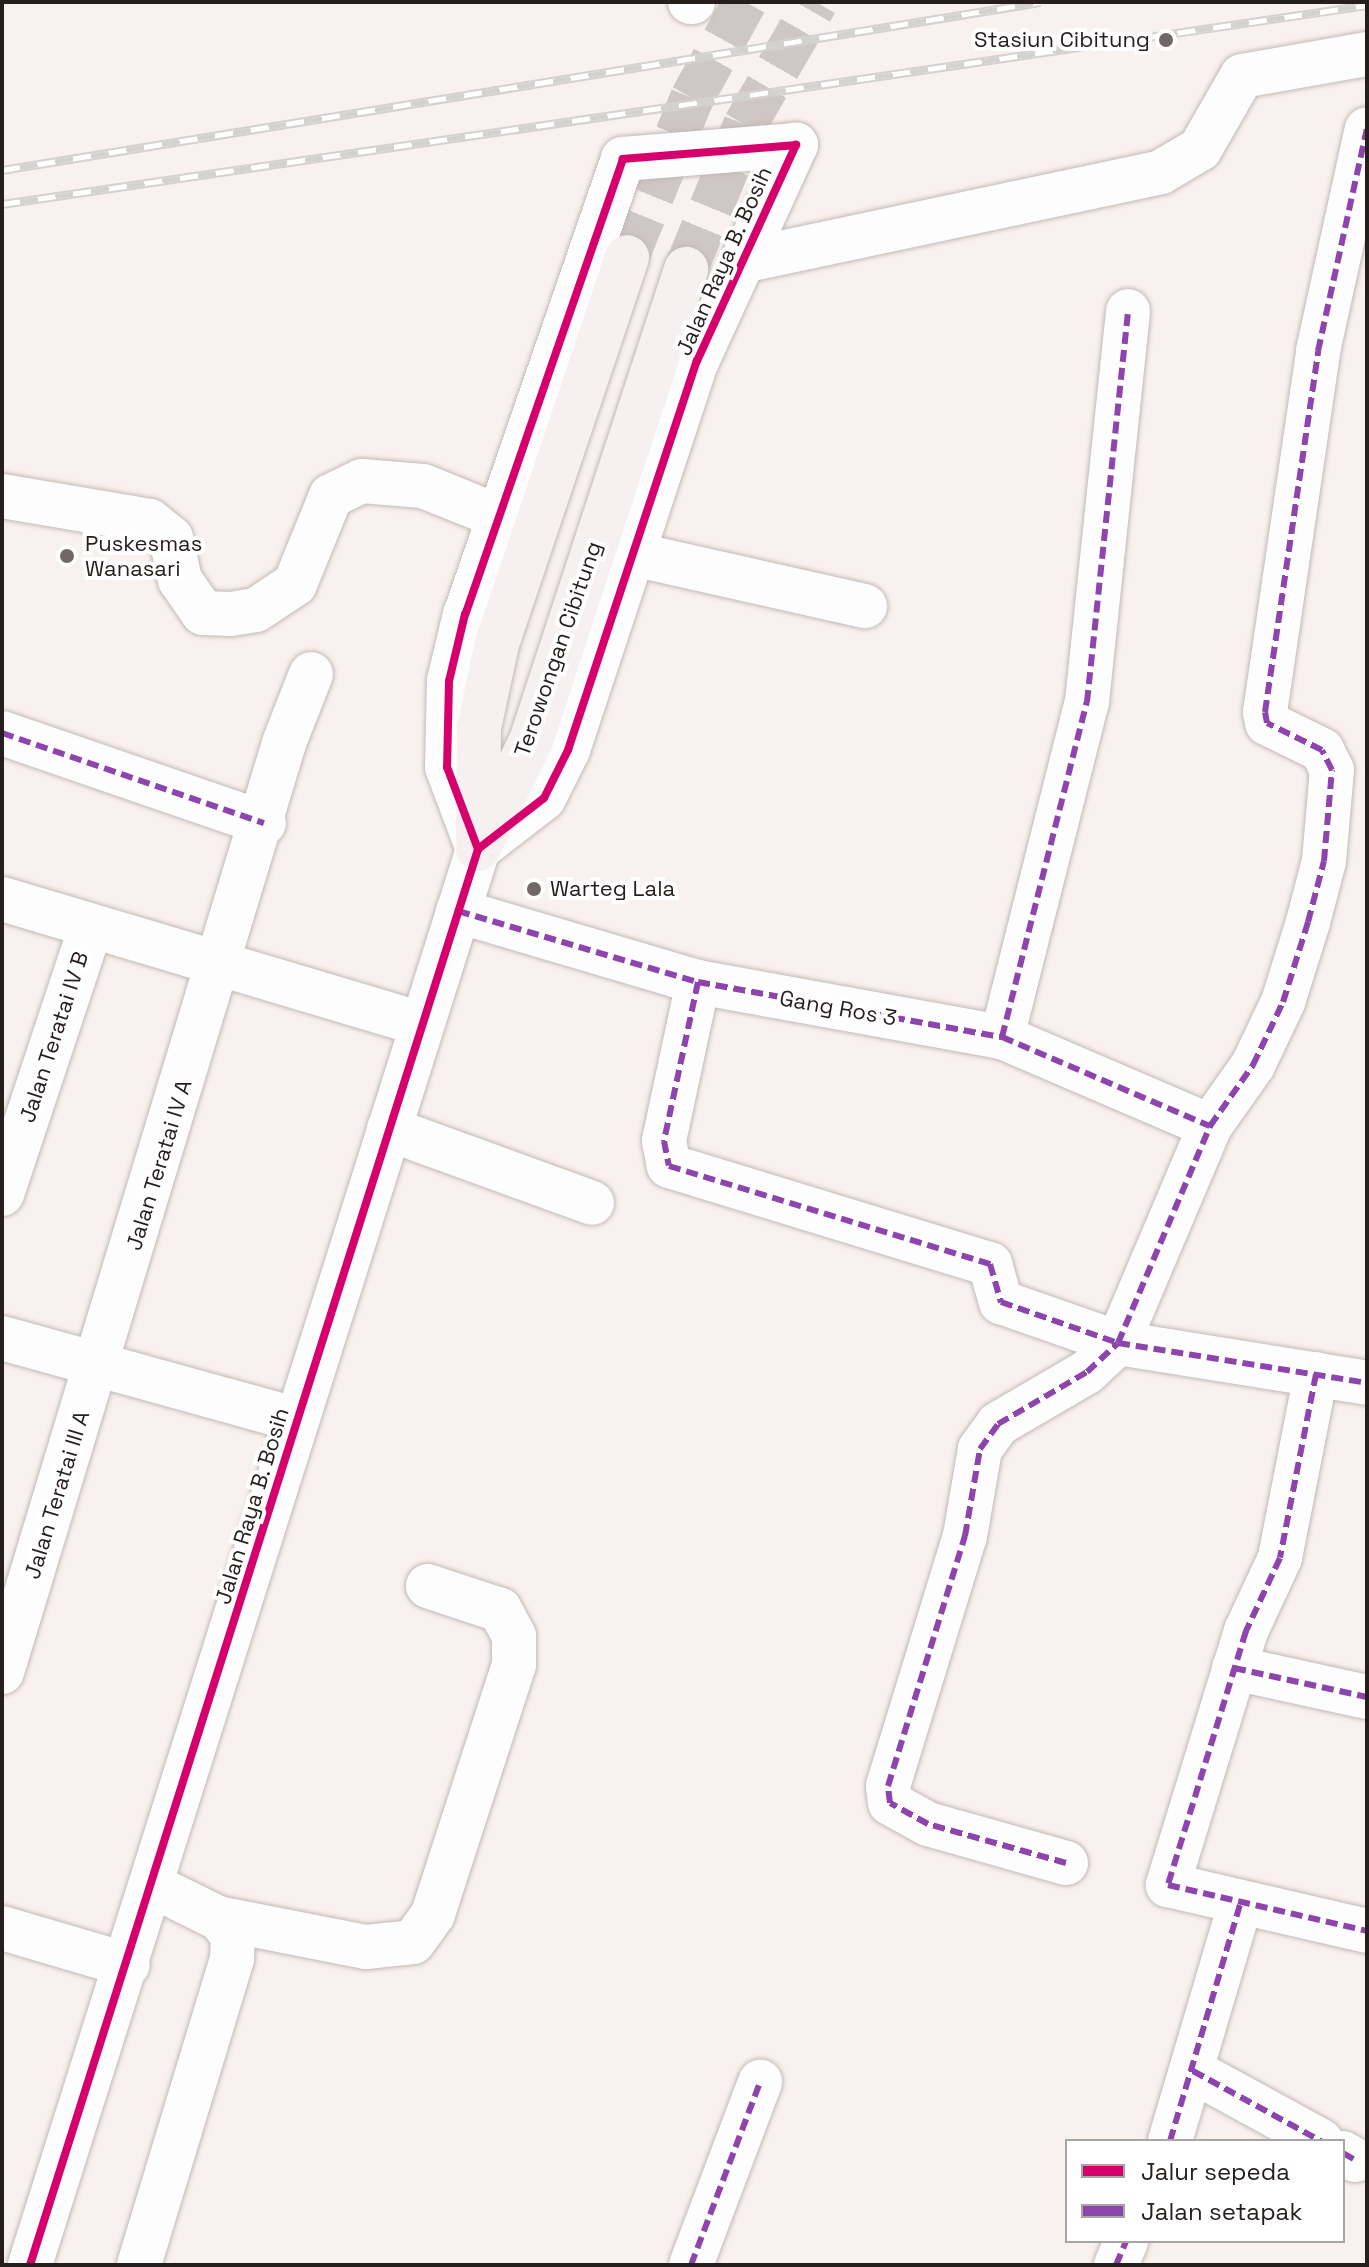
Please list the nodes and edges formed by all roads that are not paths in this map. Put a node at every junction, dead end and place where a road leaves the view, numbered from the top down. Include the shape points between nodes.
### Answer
1 (1367, 54) edge
2 (1367, 129) edge
3 (627, 257) tunnel mouth
4 (743, 261) junction
5 (686, 269) tunnel mouth
6 (1128, 311) dead end
7 (2, 496) edge
8 (500, 517) junction
9 (629, 553) junction
10 (865, 606) dead end
11 (311, 674) dead end
12 (2, 733) edge
13 (1350, 771) edge
14 (264, 823) junction
15 (478, 849) junction
16 (2, 899) edge
17 (458, 911) junction
18 (91, 926) junction
19 (221, 966) junction
20 (698, 982) junction
21 (422, 1024) junction
22 (1002, 1037) junction
23 (1210, 1126) junction
24 (389, 1129) junction
25 (2, 1194) edge
26 (592, 1203) dead end
27 (2, 1338) edge
28 (1118, 1343) junction
29 (97, 1364) junction
30 (1316, 1374) junction
31 (1367, 1383) edge
32 (297, 1420) junction
33 (428, 1586) dead end
34 (1234, 1668) junction
35 (2, 1672) edge
36 (1367, 1697) edge
37 (1066, 1863) dead end
38 (155, 1887) junction
39 (1241, 1902) junction
40 (218, 1918) junction
41 (2, 1928) edge
42 (1367, 1931) edge
43 (128, 1965) junction
44 (1193, 2071) junction
45 (760, 2082) dead end
46 (1171, 2139) edge
47 (1317, 2139) edge
48 (30, 2265) edge
49 (139, 2265) edge
50 (691, 2265) edge

1 - 4 street via 1242,76 1200,149 1161,172
2 - 13 street via 1318,351 1265,712 1267,723 1322,750
3 - 15 main road, Terowongan Cibitung via 497,644 479,728
4 - 8 street, Jalan Raya B. Bosih via 796,145 623,159
4 - 9 street, Jalan Raya B. Bosih via 697,361
5 - 15 main road, Terowongan Cibitung via 531,741
6 - 22 street via 1087,702
7 - 8 street via 150,521 171,538 180,580 203,613 256,610 295,584 331,496 362,481 423,486
8 - 15 street, Jalan Raya B. Bosih via 465,614 444,722 447,767
9 - 10 street
9 - 15 street, Jalan Raya B. Bosih via 568,750 544,798
11 - 14 street, Jalan Teratai IV A
12 - 14 street
13 - 23 street via 1283,1002 1253,1065
14 - 19 street, Jalan Teratai IV A
15 - 17 street, Jalan Raya B. Bosih
16 - 18 street
17 - 20 street, Gang Ros 3
17 - 21 street, Jalan Raya B. Bosih
18 - 19 street
18 - 25 street, Jalan Teratai IV B
19 - 21 street
19 - 29 street, Jalan Teratai IV A
20 - 22 street, Gang Ros 3
20 - 28 street via 664,1141 669,1166 990,1264 1001,1302
21 - 24 street, Jalan Raya B. Bosih
22 - 23 street, Gang Ros 3
23 - 28 street
24 - 26 street
24 - 32 street, Jalan Raya B. Bosih
27 - 29 street
28 - 30 street
28 - 37 street via 1087,1372 998,1424 980,1449 965,1536 888,1786 890,1803 928,1824
29 - 32 street
29 - 35 street, Jalan Teratai III A
30 - 31 street
30 - 34 street via 1280,1558
32 - 38 street, Jalan Raya B. Bosih
33 - 40 street via 500,1610 514,1636 514,1665 433,1914 413,1942 366,1947
34 - 36 street
34 - 39 street via 1168,1885
38 - 40 street
38 - 43 street, Jalan Raya B. Bosih
39 - 42 street
39 - 44 street
40 - 49 street via 233,1935 232,1959
41 - 43 street
43 - 48 street, Jalan Raya B. Bosih
44 - 46 street
44 - 47 street
45 - 50 street

